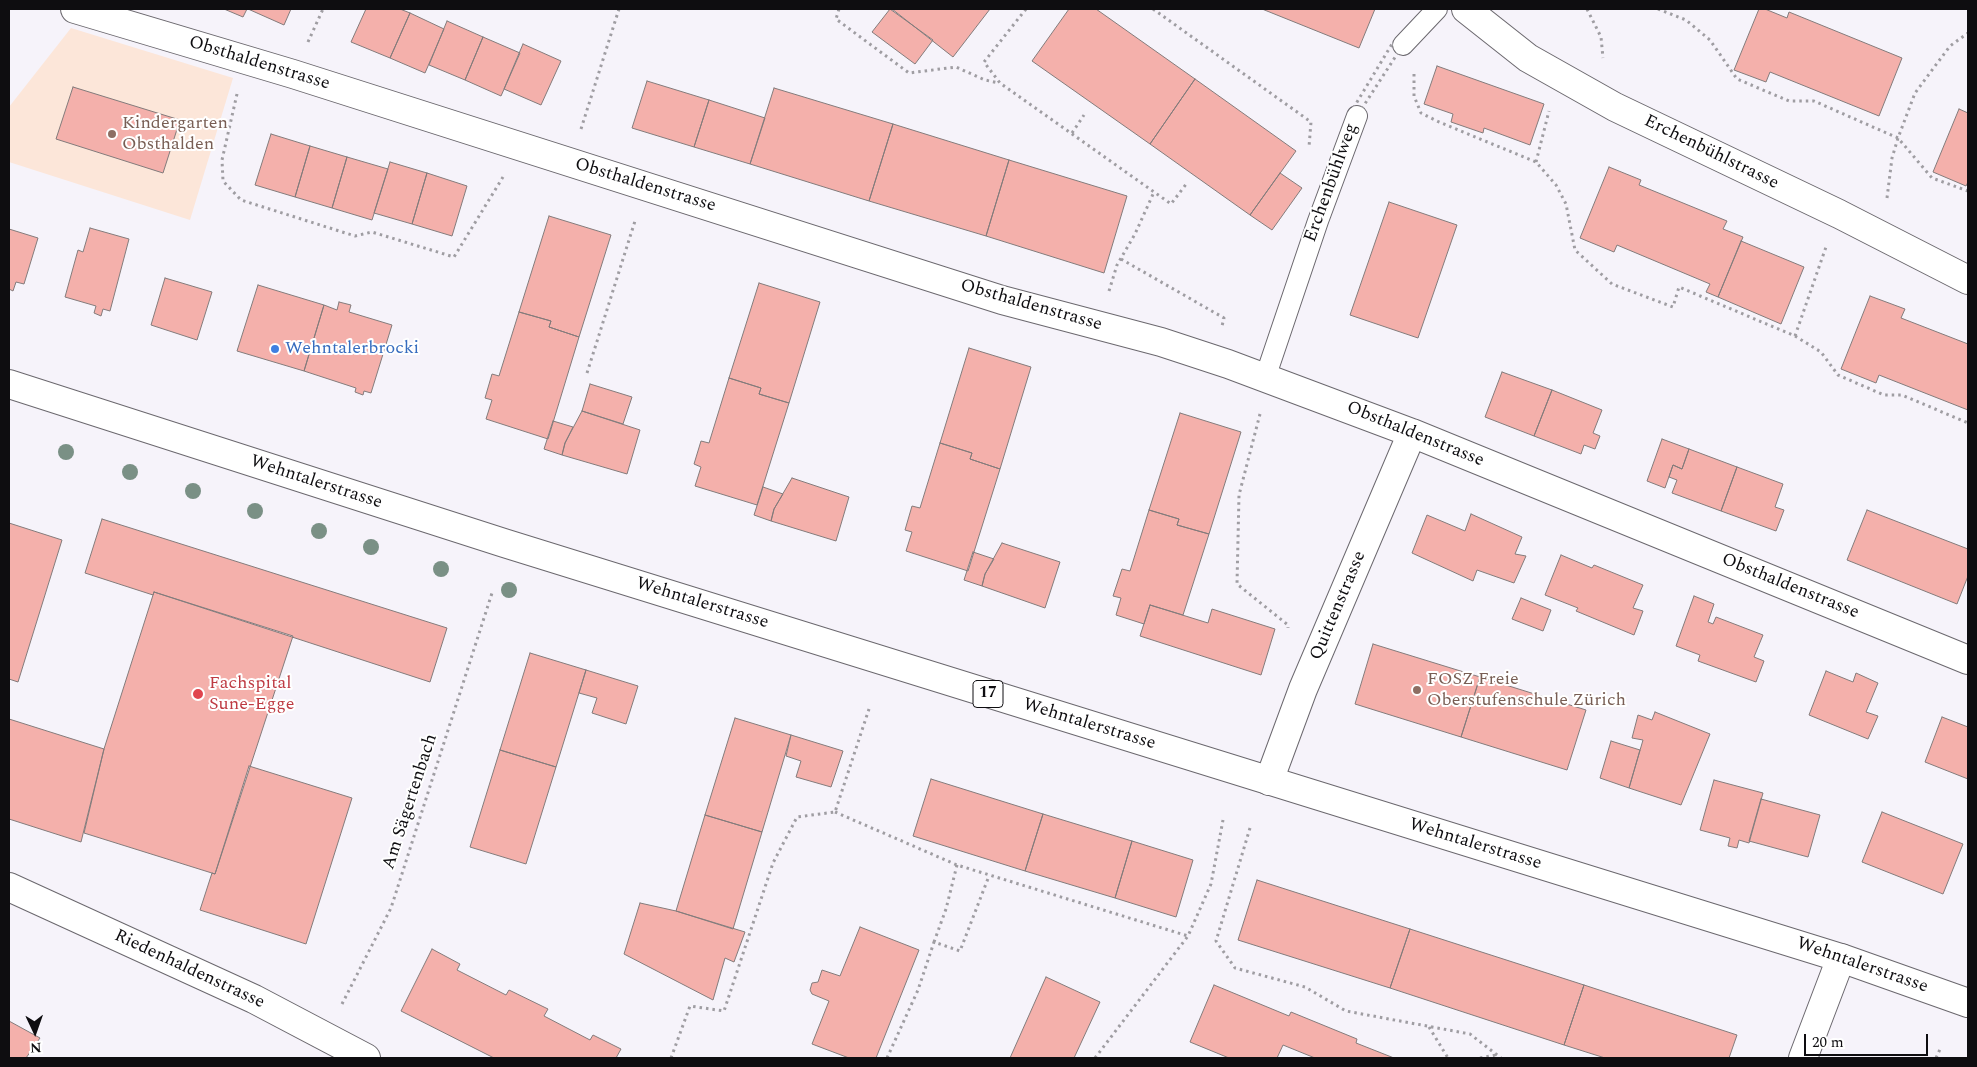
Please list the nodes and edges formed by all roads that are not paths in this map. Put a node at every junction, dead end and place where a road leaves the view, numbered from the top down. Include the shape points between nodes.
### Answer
1 (74, 9) edge
2 (1437, 9) edge
3 (1466, 9) edge
4 (1401, 43) road end
5 (1355, 111) road end
6 (1968, 280) edge
7 (1265, 378) junction
8 (9, 384) edge
9 (1412, 433) junction
10 (1968, 660) edge
11 (1269, 781) junction
12 (9, 887) edge
13 (1841, 958) junction
14 (1968, 1003) edge
15 (366, 1058) edge
16 (1803, 1058) edge

1 - 7 street, Obsthaldenstrasse via 246,60 1002,300 1161,342
2 - 4 lane
3 - 6 street, Erchenbühlstrasse via 1528,58 1615,107
5 - 7 lane, Erchenbühlweg
7 - 9 street, Obsthaldenstrasse
8 - 11 street, Wehntalerstrasse / 17 via 486,537
9 - 10 street, Obsthaldenstrasse
9 - 11 street, Quittenstrasse via 1303,688
11 - 13 street, Wehntalerstrasse / 17
12 - 15 street, Riedenhaldenstrasse via 254,999
13 - 14 street, Wehntalerstrasse / 17
13 - 16 street

